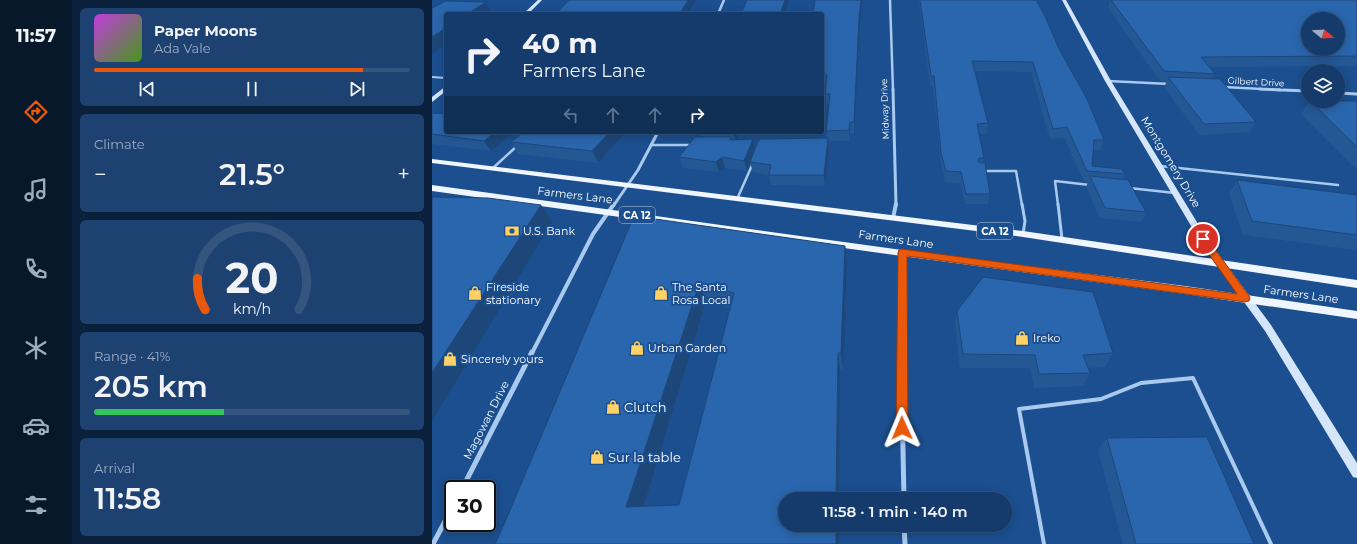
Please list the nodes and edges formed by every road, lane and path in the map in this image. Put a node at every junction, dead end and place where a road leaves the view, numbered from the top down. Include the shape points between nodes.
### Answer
1 (540, 0) edge
2 (724, 0) edge
3 (890, 0) edge
4 (1064, 0) edge
5 (527, 12) edge
6 (719, 12) edge
7 (432, 77) edge
8 (444, 78) edge
9 (1108, 81) junction
10 (1178, 85) edge
11 (1216, 87) edge
12 (444, 90) edge
13 (1301, 91) edge
14 (1345, 93) edge
15 (1357, 94) edge
16 (432, 100) edge
17 (657, 134) edge
18 (522, 142) edge
19 (652, 145) junction
20 (693, 145) edge
21 (755, 158) edge
22 (432, 160) edge
23 (1158, 166) junction
24 (493, 168) junction
25 (979, 172) edge
26 (628, 184) junction
27 (1094, 185) edge
28 (1338, 185) dead end
29 (432, 188) edge
30 (1126, 188) edge
31 (1175, 193) junction
32 (738, 197) junction
33 (608, 211) junction
34 (893, 218) junction
35 (1023, 234) junction
36 (1062, 239) junction
37 (902, 253) junction
38 (1220, 264) junction
39 (1357, 284) edge
40 (1245, 298) junction
41 (1357, 315) edge
42 (1357, 473) edge
43 (467, 480) edge
44 (904, 492) edge
45 (444, 523) edge
46 (904, 532) edge
47 (433, 544) edge
48 (905, 544) edge
49 (1044, 544) edge
50 (1271, 544) edge

1 - 5 main road
2 - 6 street
3 - 34 street, Midway Drive via 897,179 897,201
4 - 9 main road, Montgomery Drive
7 - 8 lane
9 - 10 street
9 - 23 main road, Montgomery Drive
11 - 13 street, Gilbert Drive
12 - 16 main road
14 - 15 street
17 - 19 street, Magowan Drive
18 - 24 lane
19 - 20 lane
19 - 26 street, Magowan Drive
21 - 32 lane
22 - 24 main road, Farmers Lane / CA 12
23 - 28 lane
23 - 31 main road, Montgomery Drive
24 - 26 main road, Farmers Lane / CA 12
25 - 35 lane via 1016,171 1025,221
26 - 32 main road, Farmers Lane / CA 12
26 - 33 street, Magowan Drive
27 - 36 lane via 1055,181
29 - 33 main road, Farmers Lane / CA 12
30 - 31 lane
31 - 38 main road, Montgomery Drive
32 - 34 main road, Farmers Lane / CA 12
33 - 37 main road, Farmers Lane / CA 12
33 - 43 street, Magowan Drive via 593,234
34 - 35 main road, Farmers Lane / CA 12
35 - 36 main road, Farmers Lane / CA 12
36 - 38 main road, Farmers Lane / CA 12
37 - 40 main road, Farmers Lane / CA 12
37 - 44 street via 901,385
38 - 39 main road, Farmers Lane / CA 12
38 - 40 main road, Montgomery Drive
40 - 41 main road, Farmers Lane / CA 12
40 - 42 main road, Montgomery Drive via 1268,328
45 - 47 street
46 - 48 street
49 - 50 lane via 1019,410 1101,399 1142,383 1193,378

